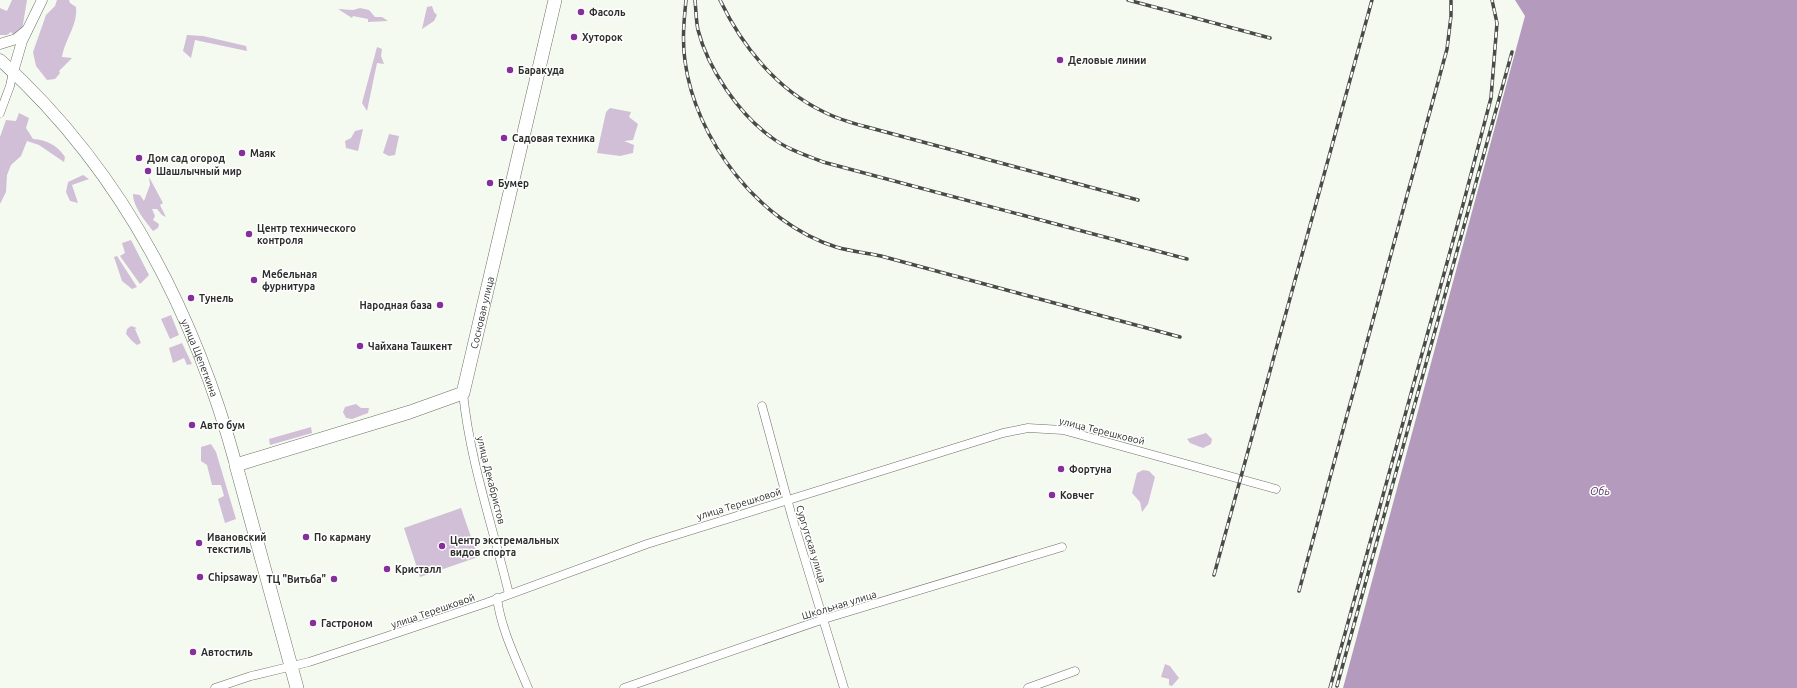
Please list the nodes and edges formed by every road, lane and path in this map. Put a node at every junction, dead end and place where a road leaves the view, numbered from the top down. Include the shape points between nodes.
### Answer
1 (42, 0) edge
2 (555, 0) edge
3 (28, 29) junction
4 (0, 44) edge
5 (0, 60) edge
6 (13, 72) junction
7 (0, 113) edge
8 (463, 393) junction
9 (762, 406) dead end
10 (236, 465) junction
11 (1276, 489) dead end
12 (788, 500) junction
13 (1062, 547) dead end
14 (509, 594) junction
15 (497, 598) junction
16 (824, 619) junction
17 (291, 666) junction
18 (1075, 671) dead end
19 (215, 688) edge
20 (297, 688) edge
21 (528, 688) edge
22 (624, 688) edge
23 (844, 688) edge
24 (1028, 688) edge

1 - 3 street
2 - 8 main road, Сосновая улица
3 - 4 street via 16,39
3 - 6 street
5 - 6 main road, улица Щепеткина
6 - 7 street
6 - 10 main road, улица Щепеткина via 87,152 148,243 181,312 215,395
8 - 10 main road via 410,412
8 - 14 street, улица Декабристов via 473,456
9 - 12 street, Сургутская улица
10 - 17 main road, улица Щепеткина
11 - 12 street, улица Терешковой via 1088,436 1050,428 1028,428 1003,433
12 - 14 street, улица Терешковой via 647,544
12 - 16 street, Сургутская улица
13 - 16 street, Школьная улица
14 - 15 street, улица Терешковой
15 - 17 street, улица Терешковой via 395,634
15 - 21 street via 505,631
16 - 22 street, Школьная улица
16 - 23 street, Сургутская улица
17 - 19 street, улица Терешковой
17 - 20 main road, улица Щепеткина
18 - 24 street

